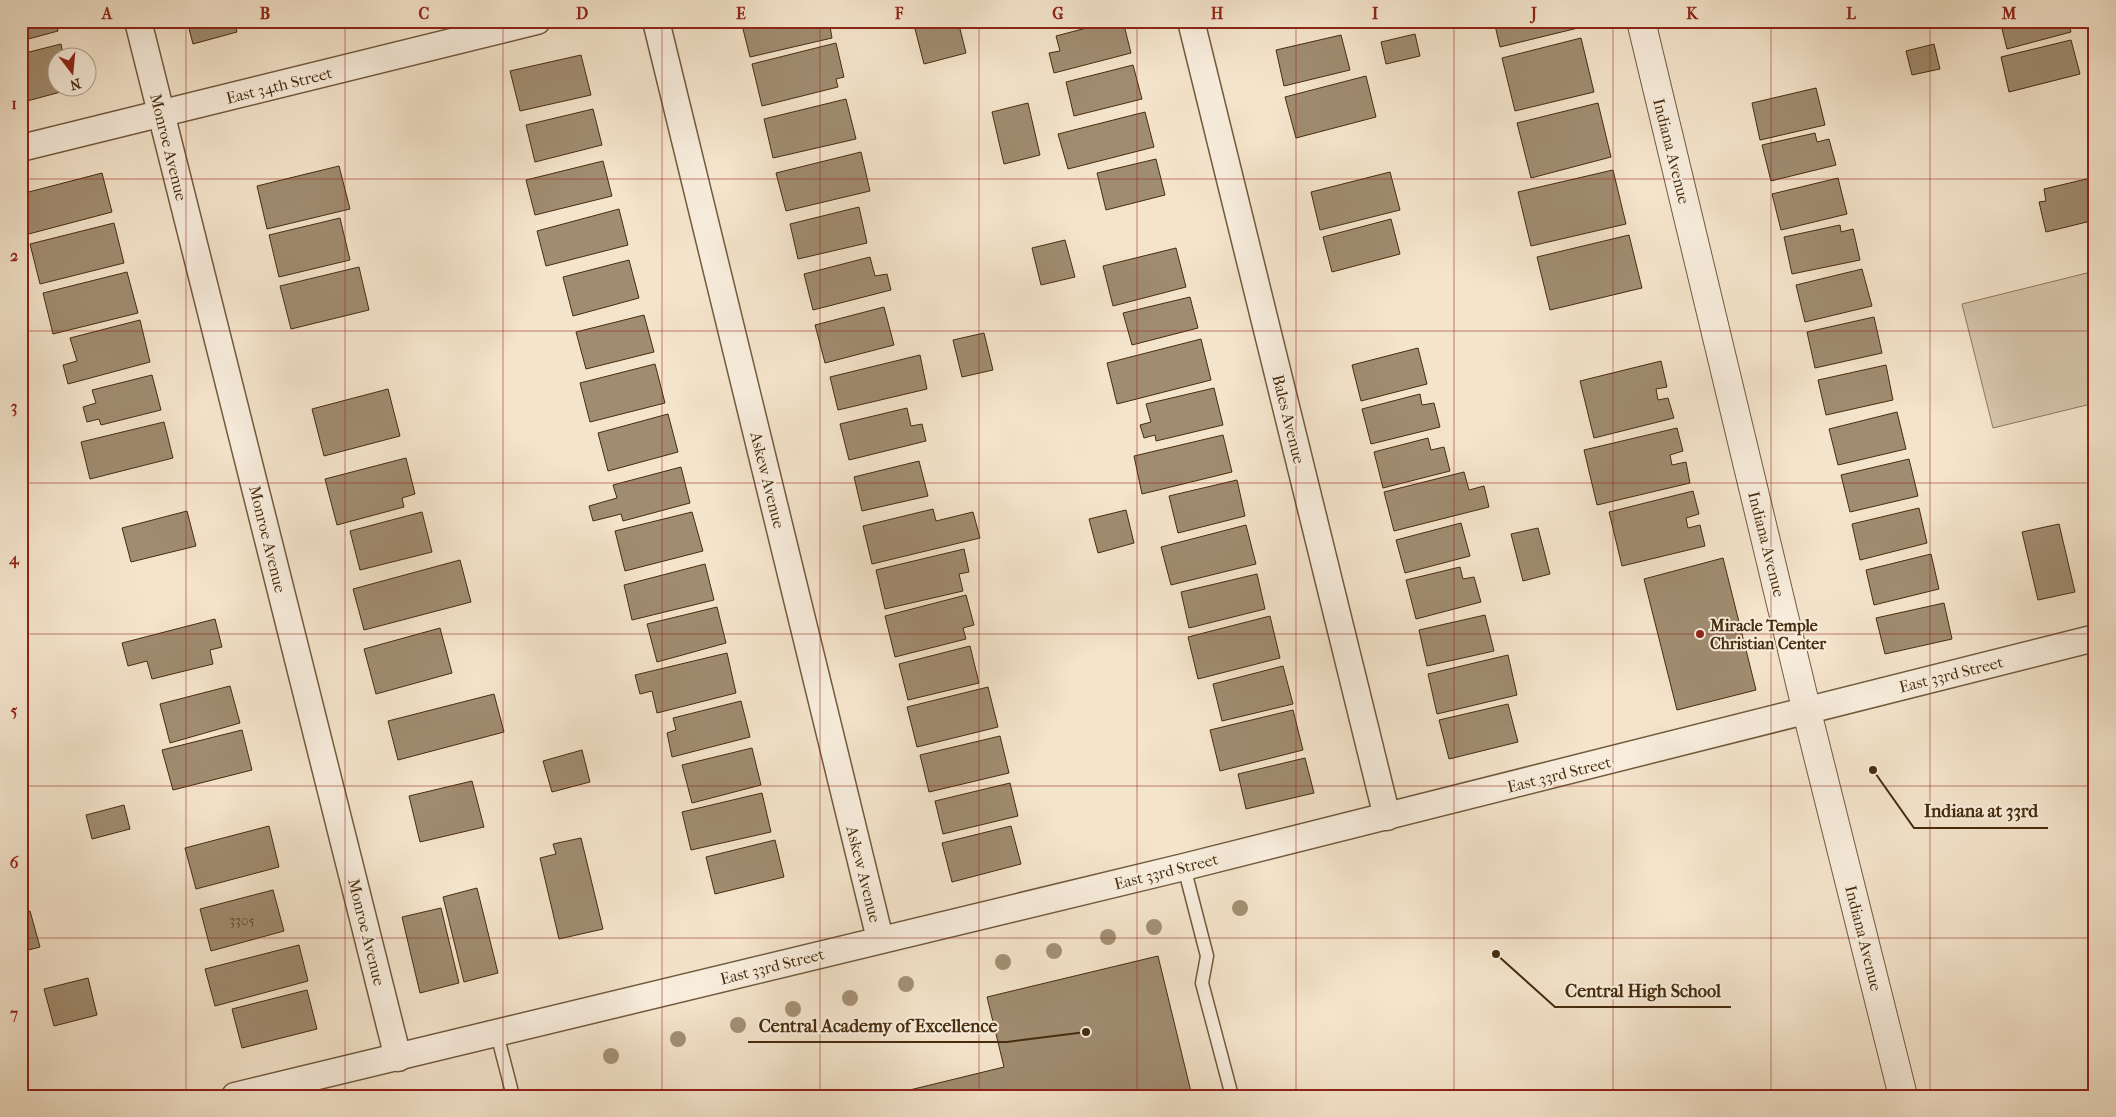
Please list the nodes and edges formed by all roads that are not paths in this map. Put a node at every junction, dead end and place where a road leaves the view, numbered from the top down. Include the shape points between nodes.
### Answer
1 (138, 21) edge
2 (537, 21) edge
3 (656, 21) edge
4 (1190, 21) edge
5 (1641, 21) edge
6 (161, 113) junction
7 (21, 148) edge
8 (2095, 638) edge
9 (1808, 712) junction
10 (1387, 816) junction
11 (1184, 867) junction
12 (880, 939) junction
13 (497, 1034) junction
14 (398, 1058) junction
15 (234, 1096) edge
16 (513, 1096) edge
17 (1232, 1096) edge
18 (1903, 1096) edge

1 - 6 street, Monroe Avenue
2 - 6 street, East 34th Street
3 - 12 street, Askew Avenue
4 - 10 street, Bales Avenue
5 - 9 street, Indiana Avenue
6 - 7 street, East 34th Street
6 - 14 street, Monroe Avenue
8 - 9 street, East 33rd Street
9 - 10 street, East 33rd Street
9 - 18 street, Indiana Avenue
10 - 11 street, East 33rd Street
11 - 12 street, East 33rd Street
11 - 17 lane via 1208,956 1202,983
12 - 13 street, East 33rd Street
13 - 14 street, East 33rd Street
13 - 16 lane
14 - 15 street, East 33rd Street

